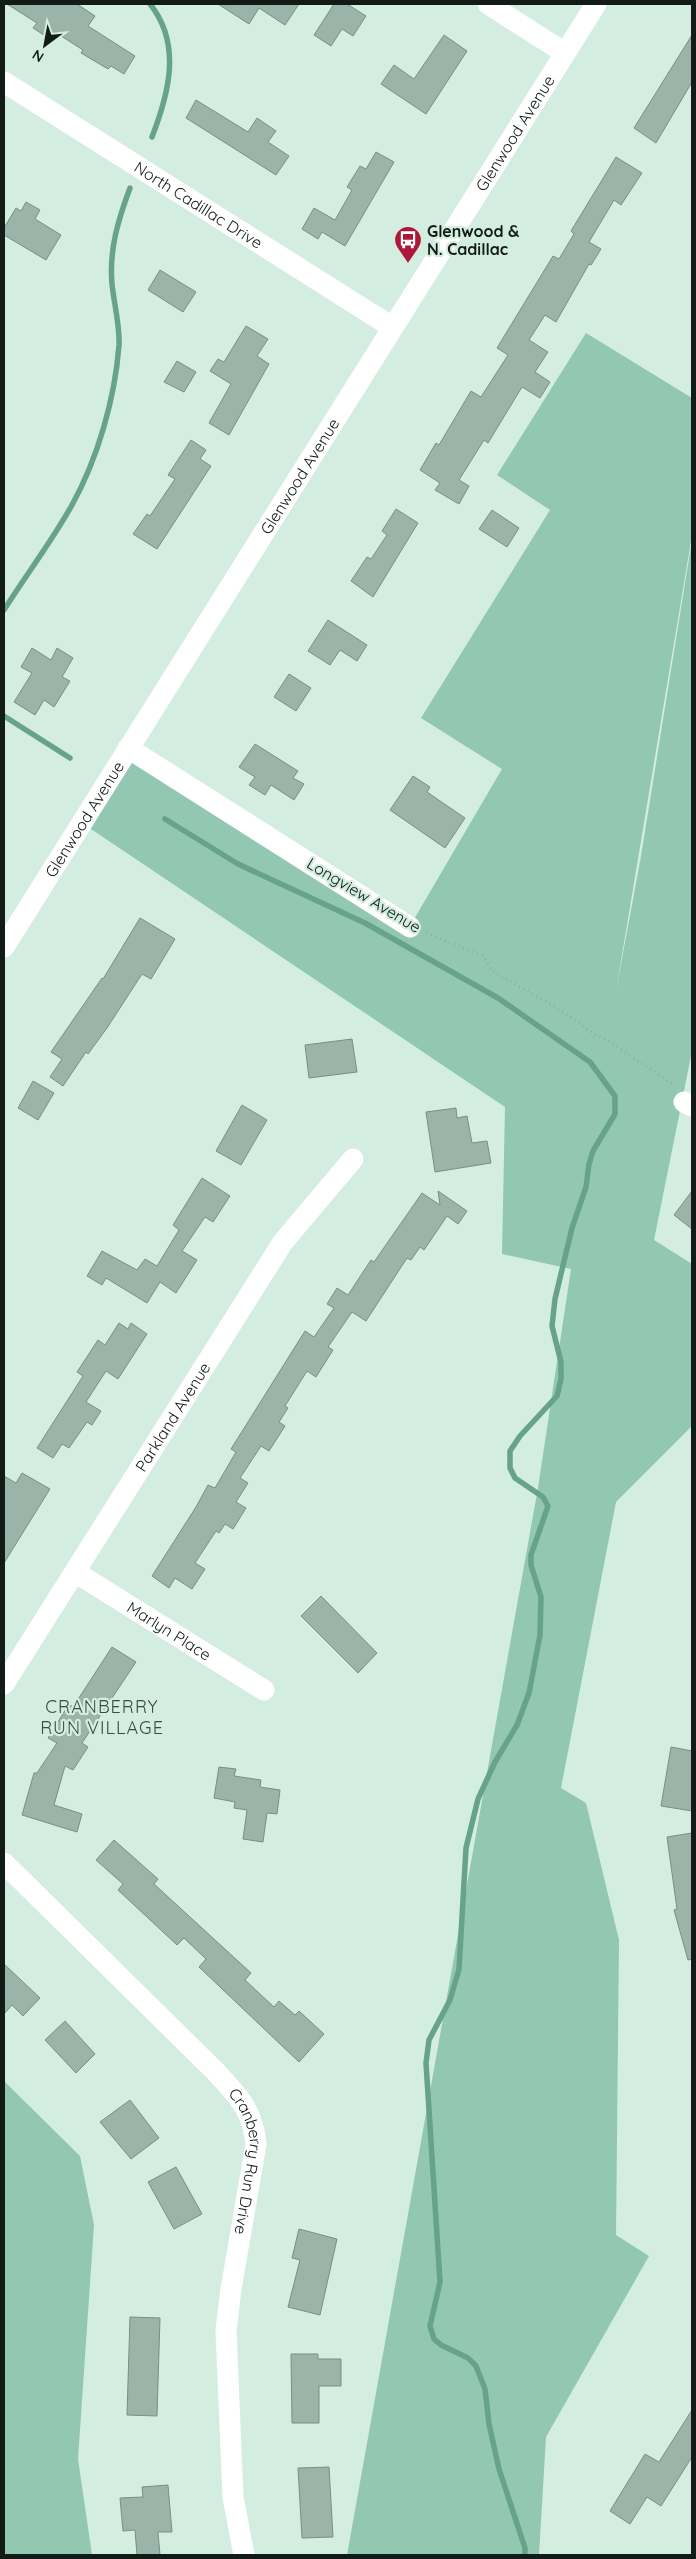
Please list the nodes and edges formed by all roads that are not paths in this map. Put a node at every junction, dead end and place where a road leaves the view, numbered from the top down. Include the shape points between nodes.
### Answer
1 (488, 4) edge
2 (596, 4) edge
3 (565, 53) junction
4 (4, 82) edge
5 (392, 327) junction
6 (128, 748) junction
7 (410, 926) road end
8 (4, 947) edge
9 (353, 1159) dead end
10 (75, 1572) junction
11 (4, 1684) edge
12 (264, 1690) dead end
13 (4, 1862) edge
14 (244, 2555) edge

1 - 3 street
2 - 3 street, Glenwood Avenue
3 - 5 street, Glenwood Avenue
4 - 5 street, North Cadillac Drive
5 - 6 street, Glenwood Avenue
6 - 7 street, Longview Avenue
6 - 8 street, Glenwood Avenue
9 - 10 street, Parkland Avenue via 283,1242
10 - 11 street, Parkland Avenue
10 - 12 street, Marlyn Place
13 - 14 street, Cranberry Run Drive via 216,2072 241,2100 254,2125 256,2144 226,2331 233,2497

